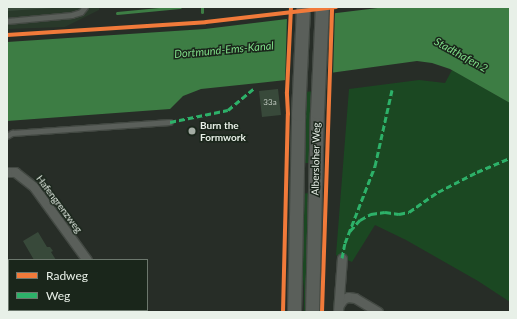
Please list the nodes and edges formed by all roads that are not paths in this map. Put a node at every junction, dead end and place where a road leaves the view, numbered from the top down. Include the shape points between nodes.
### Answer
1 (86, 7) edge
2 (303, 7) edge
3 (322, 7) edge
4 (7, 21) edge
5 (170, 122) dead end
6 (7, 136) edge
7 (7, 172) edge
8 (342, 258) dead end
9 (86, 259) edge
10 (338, 308) edge
11 (294, 312) edge
12 (312, 312) edge
13 (378, 312) edge

1 - 4 lane via 72,15
2 - 11 main road, Albersloher Weg
3 - 12 main road, Albersloher Weg
5 - 6 lane via 12,133
7 - 9 street, Hafengrenzweg via 15,172 34,187
8 - 10 street
10 - 13 street via 342,300 348,297 355,298

